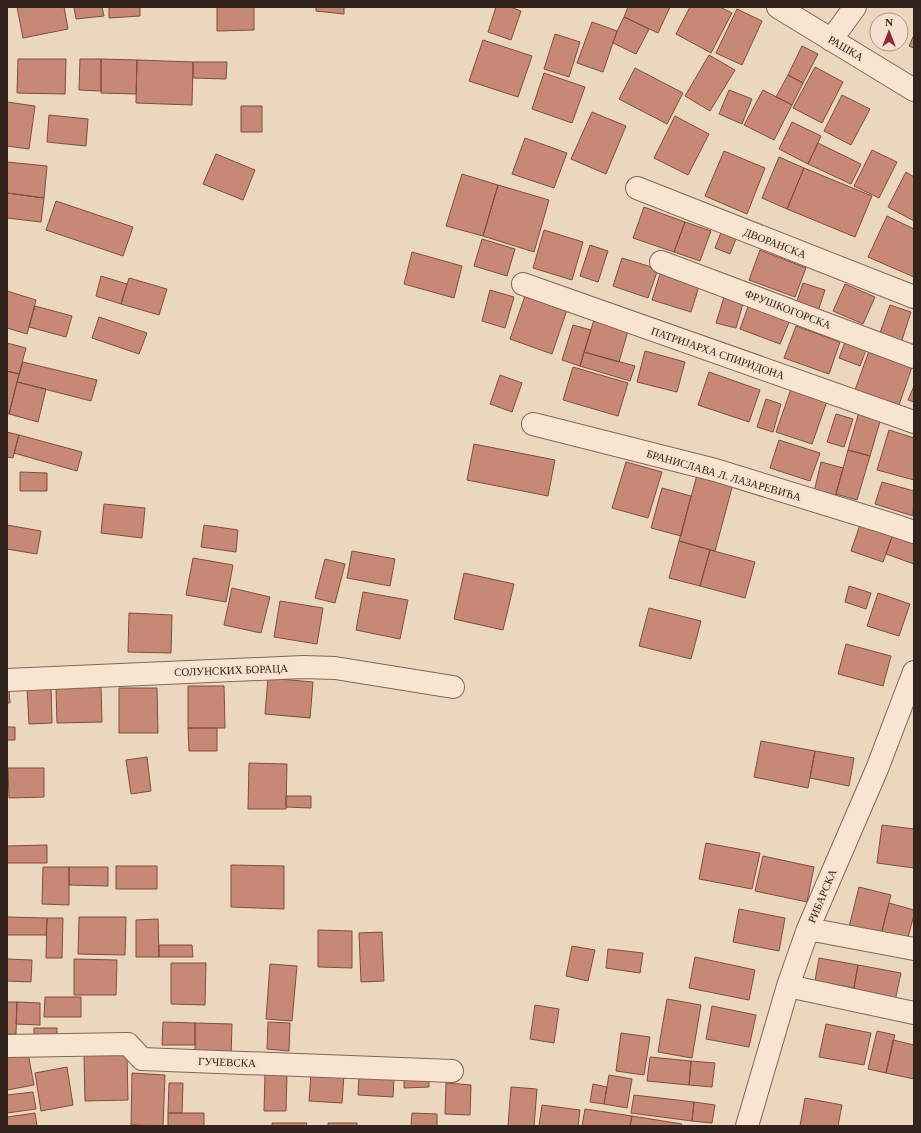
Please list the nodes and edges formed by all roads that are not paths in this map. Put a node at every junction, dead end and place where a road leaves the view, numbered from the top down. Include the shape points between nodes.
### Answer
1 (778, 7) edge
2 (855, 7) edge
3 (831, 40) junction
4 (914, 90) edge
5 (637, 188) dead end
6 (661, 262) dead end
7 (523, 284) dead end
8 (914, 297) edge
9 (914, 357) edge
10 (914, 422) edge
11 (533, 424) dead end
12 (914, 532) edge
13 (914, 672) edge
14 (7, 680) edge
15 (453, 687) dead end
16 (808, 929) junction
17 (914, 949) edge
18 (788, 986) junction
19 (914, 1013) edge
20 (7, 1046) edge
21 (452, 1071) dead end
22 (747, 1126) edge

1 - 3 street, РАШКА
2 - 3 street
3 - 4 street, РАШКА
5 - 8 street, ДВОРАНСКА
6 - 9 street, ФРУШКОГОРСКА
7 - 10 street, ПАТРИЈАРХА СПИРИДОНА
11 - 12 street, БРАНИСЛАВА Л. ЛАЗАРЕВИЋА via 715,470
13 - 16 street, РИБАРСКА
14 - 15 street, СОЛУНСКИХ БОРАЦА via 303,667 335,668
16 - 17 street
16 - 18 street, РИБАРСКА
18 - 19 street
18 - 22 street, РИБАРСКА
20 - 21 street, ГУЧЕВСКА via 128,1044 142,1059

